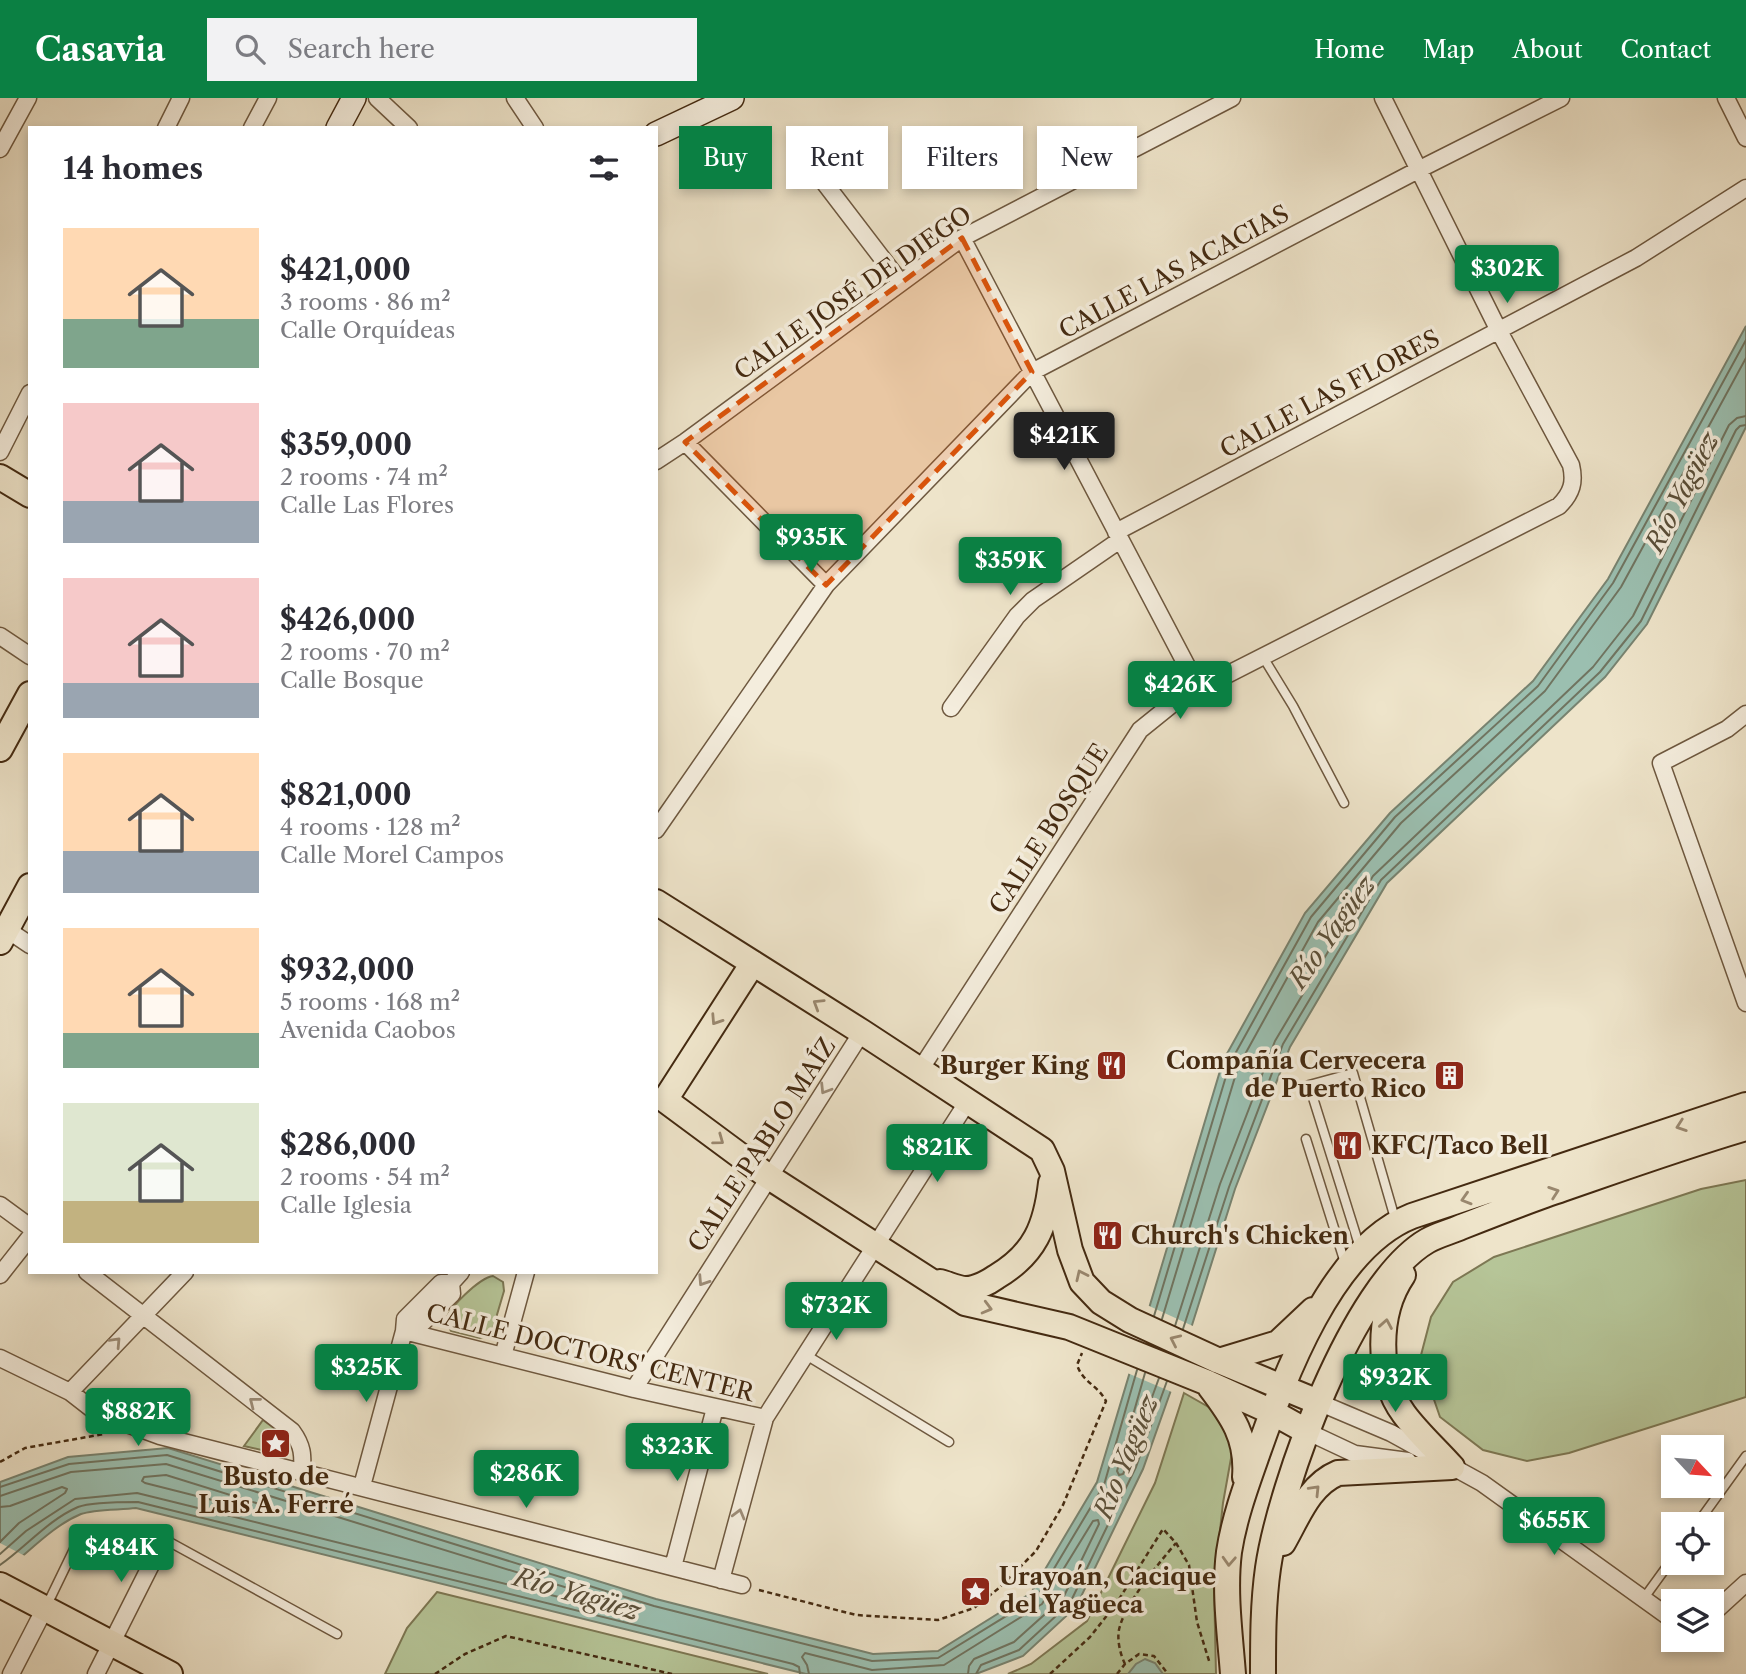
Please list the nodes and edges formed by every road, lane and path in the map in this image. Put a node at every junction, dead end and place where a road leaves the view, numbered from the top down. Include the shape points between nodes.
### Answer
1 (28, 98) edge
2 (181, 98) edge
3 (268, 98) edge
4 (354, 98) edge
5 (377, 98) edge
6 (515, 98) edge
7 (732, 98) edge
8 (1232, 98) edge
9 (1382, 98) edge
10 (1561, 98) edge
11 (1726, 98) edge
12 (167, 126) edge
13 (253, 126) edge
14 (339, 126) edge
15 (407, 126) edge
16 (533, 126) edge
17 (658, 133) edge
18 (1746, 138) edge
19 (0, 149) edge
20 (1420, 169) junction
21 (1746, 188) edge
22 (829, 189) edge
23 (962, 238) junction
24 (901, 283) junction
25 (1499, 331) junction
26 (1032, 372) junction
27 (28, 397) edge
28 (685, 442) junction
29 (0, 452) edge
30 (658, 460) edge
31 (0, 477) edge
32 (28, 494) edge
33 (1118, 536) junction
34 (826, 586) junction
35 (0, 636) edge
36 (28, 655) edge
37 (1263, 657) junction
38 (1199, 689) junction
39 (28, 698) edge
40 (951, 708) dead end
41 (1746, 714) edge
42 (0, 750) edge
43 (1344, 803) dead end
44 (658, 827) edge
45 (28, 889) edge
46 (658, 903) edge
47 (2, 932) edge
48 (28, 945) edge
49 (753, 963) junction
50 (1746, 1003) edge
51 (862, 1032) junction
52 (920, 1070) junction
53 (968, 1101) junction
54 (659, 1102) edge
55 (1746, 1105) edge
56 (1746, 1128) edge
57 (1306, 1139) dead end
58 (1052, 1171) junction
59 (769, 1177) junction
60 (0, 1205) edge
61 (1396, 1223) junction
62 (28, 1226) edge
63 (28, 1240) edge
64 (1426, 1241) junction
65 (875, 1247) junction
66 (1354, 1261) junction
67 (90, 1274) edge
68 (183, 1274) edge
69 (525, 1274) edge
70 (0, 1275) edge
71 (456, 1278) edge
72 (926, 1279) junction
73 (1326, 1297) junction
74 (142, 1315) junction
75 (408, 1332) junction
76 (1091, 1335) junction
77 (806, 1354) junction
78 (503, 1356) junction
79 (0, 1358) edge
80 (1219, 1361) junction
81 (1208, 1383) junction
82 (1282, 1387) junction
83 (634, 1389) junction
84 (70, 1392) junction
85 (1318, 1402) junction
86 (715, 1408) junction
87 (1272, 1412) junction
88 (765, 1418) junction
89 (1306, 1431) junction
90 (109, 1434) dead end
91 (949, 1442) dead end
92 (1746, 1456) edge
93 (0, 1462) edge
94 (1452, 1467) junction
95 (302, 1473) junction
96 (362, 1486) junction
97 (1243, 1495) junction
98 (1706, 1512) edge
99 (164, 1539) joint
100 (1176, 1543) junction
101 (78, 1544) dead end
102 (673, 1567) junction
103 (1267, 1569) junction
104 (1661, 1575) edge
105 (721, 1580) junction
106 (1746, 1583) edge
107 (742, 1585) joint
108 (3, 1587) edge
109 (1644, 1598) junction
110 (1724, 1603) edge
111 (44, 1610) junction
112 (1661, 1611) edge
113 (337, 1634) dead end
114 (111, 1644) junction
115 (1125, 1664) junction
116 (11, 1674) edge
117 (96, 1674) edge
118 (170, 1674) edge
119 (435, 1674) edge
120 (672, 1674) edge
121 (1050, 1674) edge
122 (1117, 1674) edge
123 (1168, 1674) edge
124 (1214, 1674) edge
125 (1233, 1674) edge
126 (1263, 1674) edge

1 - 19 street
2 - 12 street
3 - 13 street
4 - 14 street
5 - 15 street
6 - 16 street
7 - 17 street
8 - 23 street, CALLE JOSÉ DE DIEGO
9 - 20 street
10 - 20 street, CALLE LAS ACACIAS
11 - 18 street
20 - 25 street
20 - 26 street, CALLE LAS ACACIAS
21 - 25 street, CALLE LAS FLORES via 1636,258
22 - 24 street
23 - 24 street, CALLE JOSÉ DE DIEGO
23 - 26 street
24 - 28 street, CALLE JOSÉ DE DIEGO
25 - 33 street, CALLE LAS FLORES
25 - 37 street, CALLE BOSQUE via 1571,465 1572,489 1559,506
26 - 33 street
26 - 34 street, CALLE LAS ACACIAS
27 - 29 street
28 - 30 street, CALLE JOSÉ DE DIEGO
28 - 34 street
31 - 32 main road
33 - 38 street
33 - 40 street, CALLE LAS FLORES via 1017,616
34 - 44 street, CALLE LAS ACACIAS
35 - 36 street
37 - 38 street, CALLE BOSQUE
37 - 43 lane
38 - 52 street, CALLE BOSQUE via 1140,730
39 - 42 main road
41 - 50 street via 1727,729 1661,762
45 - 47 main road
46 - 49 main road
47 - 48 street
51 -> 49 main road
49 -> 54 main road
51 - 52 main road
51 -> 59 street, CALLE PABLO MAÍZ
52 - 53 main road
53 - 58 main road via 1042,1150
53 - 65 street
54 -> 59 main road
55 -> 61 main road
64 -> 56 main road
57 - 66 lane
58 - 72 main road via 1041,1230 1012,1268 967,1289
80 -> 58 main road via 1130,1320 1101,1302 1082,1282
59 - 65 main road
59 -> 83 street, CALLE PABLO MAÍZ
60 - 62 street
61 - 66 main road
61 - 66 lane via 1353,1073 1309,1085
63 - 70 street
64 - 85 main road via 1386,1277
94 -> 64 main road via 1403,1413 1386,1378 1384,1331 1394,1289
65 - 72 main road
65 - 77 street
66 - 73 main road
67 - 74 street
68 - 74 street
69 - 78 street
71 - 75 street via 452,1294
72 -> 76 main road via 965,1303
73 - 80 main road via 1278,1343
73 - 82 main road
84 -> 74 street
95 -> 74 street via 301,1444 292,1431
75 - 78 street, CALLE DOCTORS' CENTER
75 - 96 street
76 - 81 main road
76 - 107 path via 1077,1365 1082,1378 1099,1388 1106,1401 1100,1421 1063,1506 1036,1551 975,1608 938,1620 856,1615
77 - 88 street
77 - 91 lane
78 - 83 street, CALLE DOCTORS' CENTER
79 - 84 street
80 - 82 main road
81 - 87 main road
81 - 97 main road via 1240,1432 1246,1464
82 - 85 main road
82 - 87 main road
83 - 86 street, CALLE DOCTORS' CENTER
84 - 95 street via 97,1413 160,1436
85 - 89 main road
85 - 94 street via 1391,1433
86 - 88 street, CALLE DOCTORS' CENTER
86 - 102 street
87 - 89 main road
87 - 97 main road
105 -> 88 street
89 - 94 street via 1355,1454
89 - 103 main road
90 - 93 path via 25,1448
92 - 98 lane
103 -> 94 main road via 1307,1499 1327,1478 1338,1473
94 - 109 street via 1482,1483
95 - 96 street
96 - 102 street
97 -> 125 main road via 1229,1552
99 - 113 lane
99 - 114 street
100 - 115 path via 1119,1627
100 - 121 path via 1163,1529 1116,1604 1090,1637
100 - 124 path via 1189,1565 1197,1622
101 - 111 lane
102 - 105 street
103 - 126 main road
104 - 109 lane
105 - 107 street
106 - 110 street
108 - 111 main road
109 - 112 street
111 - 114 main road
111 - 116 street
114 - 117 street
114 - 118 main road
115 - 122 path
115 - 123 path via 1139,1654 1154,1656
119 - 120 path via 506,1636

